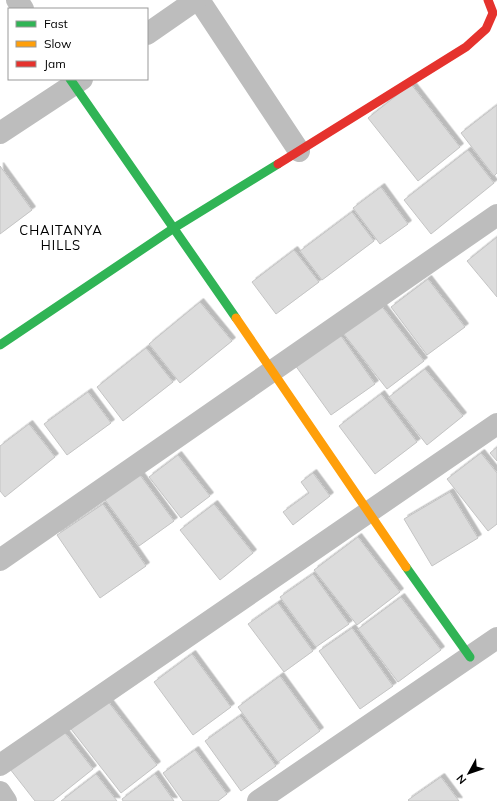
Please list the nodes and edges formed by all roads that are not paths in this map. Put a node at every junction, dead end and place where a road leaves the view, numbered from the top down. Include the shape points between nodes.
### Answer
1 (198, 0) edge
2 (488, 0) edge
3 (148, 33) edge
4 (75, 81) edge
5 (0, 133) edge
6 (299, 151) junction
7 (497, 215) edge
8 (174, 228) junction
9 (0, 345) edge
10 (272, 372) junction
11 (497, 424) edge
12 (368, 513) junction
13 (0, 560) edge
14 (497, 638) edge
15 (470, 657) junction
16 (0, 765) edge
17 (0, 792) edge
18 (6, 801) edge
19 (258, 801) edge

1 - 3 street
1 - 6 street
2 - 6 street via 493,13 486,28 466,47
4 - 5 street
4 - 8 street
6 - 8 street
7 - 10 street
8 - 9 street
8 - 10 street
10 - 12 street
10 - 13 street
11 - 12 street
12 - 15 street
12 - 16 street
14 - 15 street
15 - 19 street
17 - 18 street

